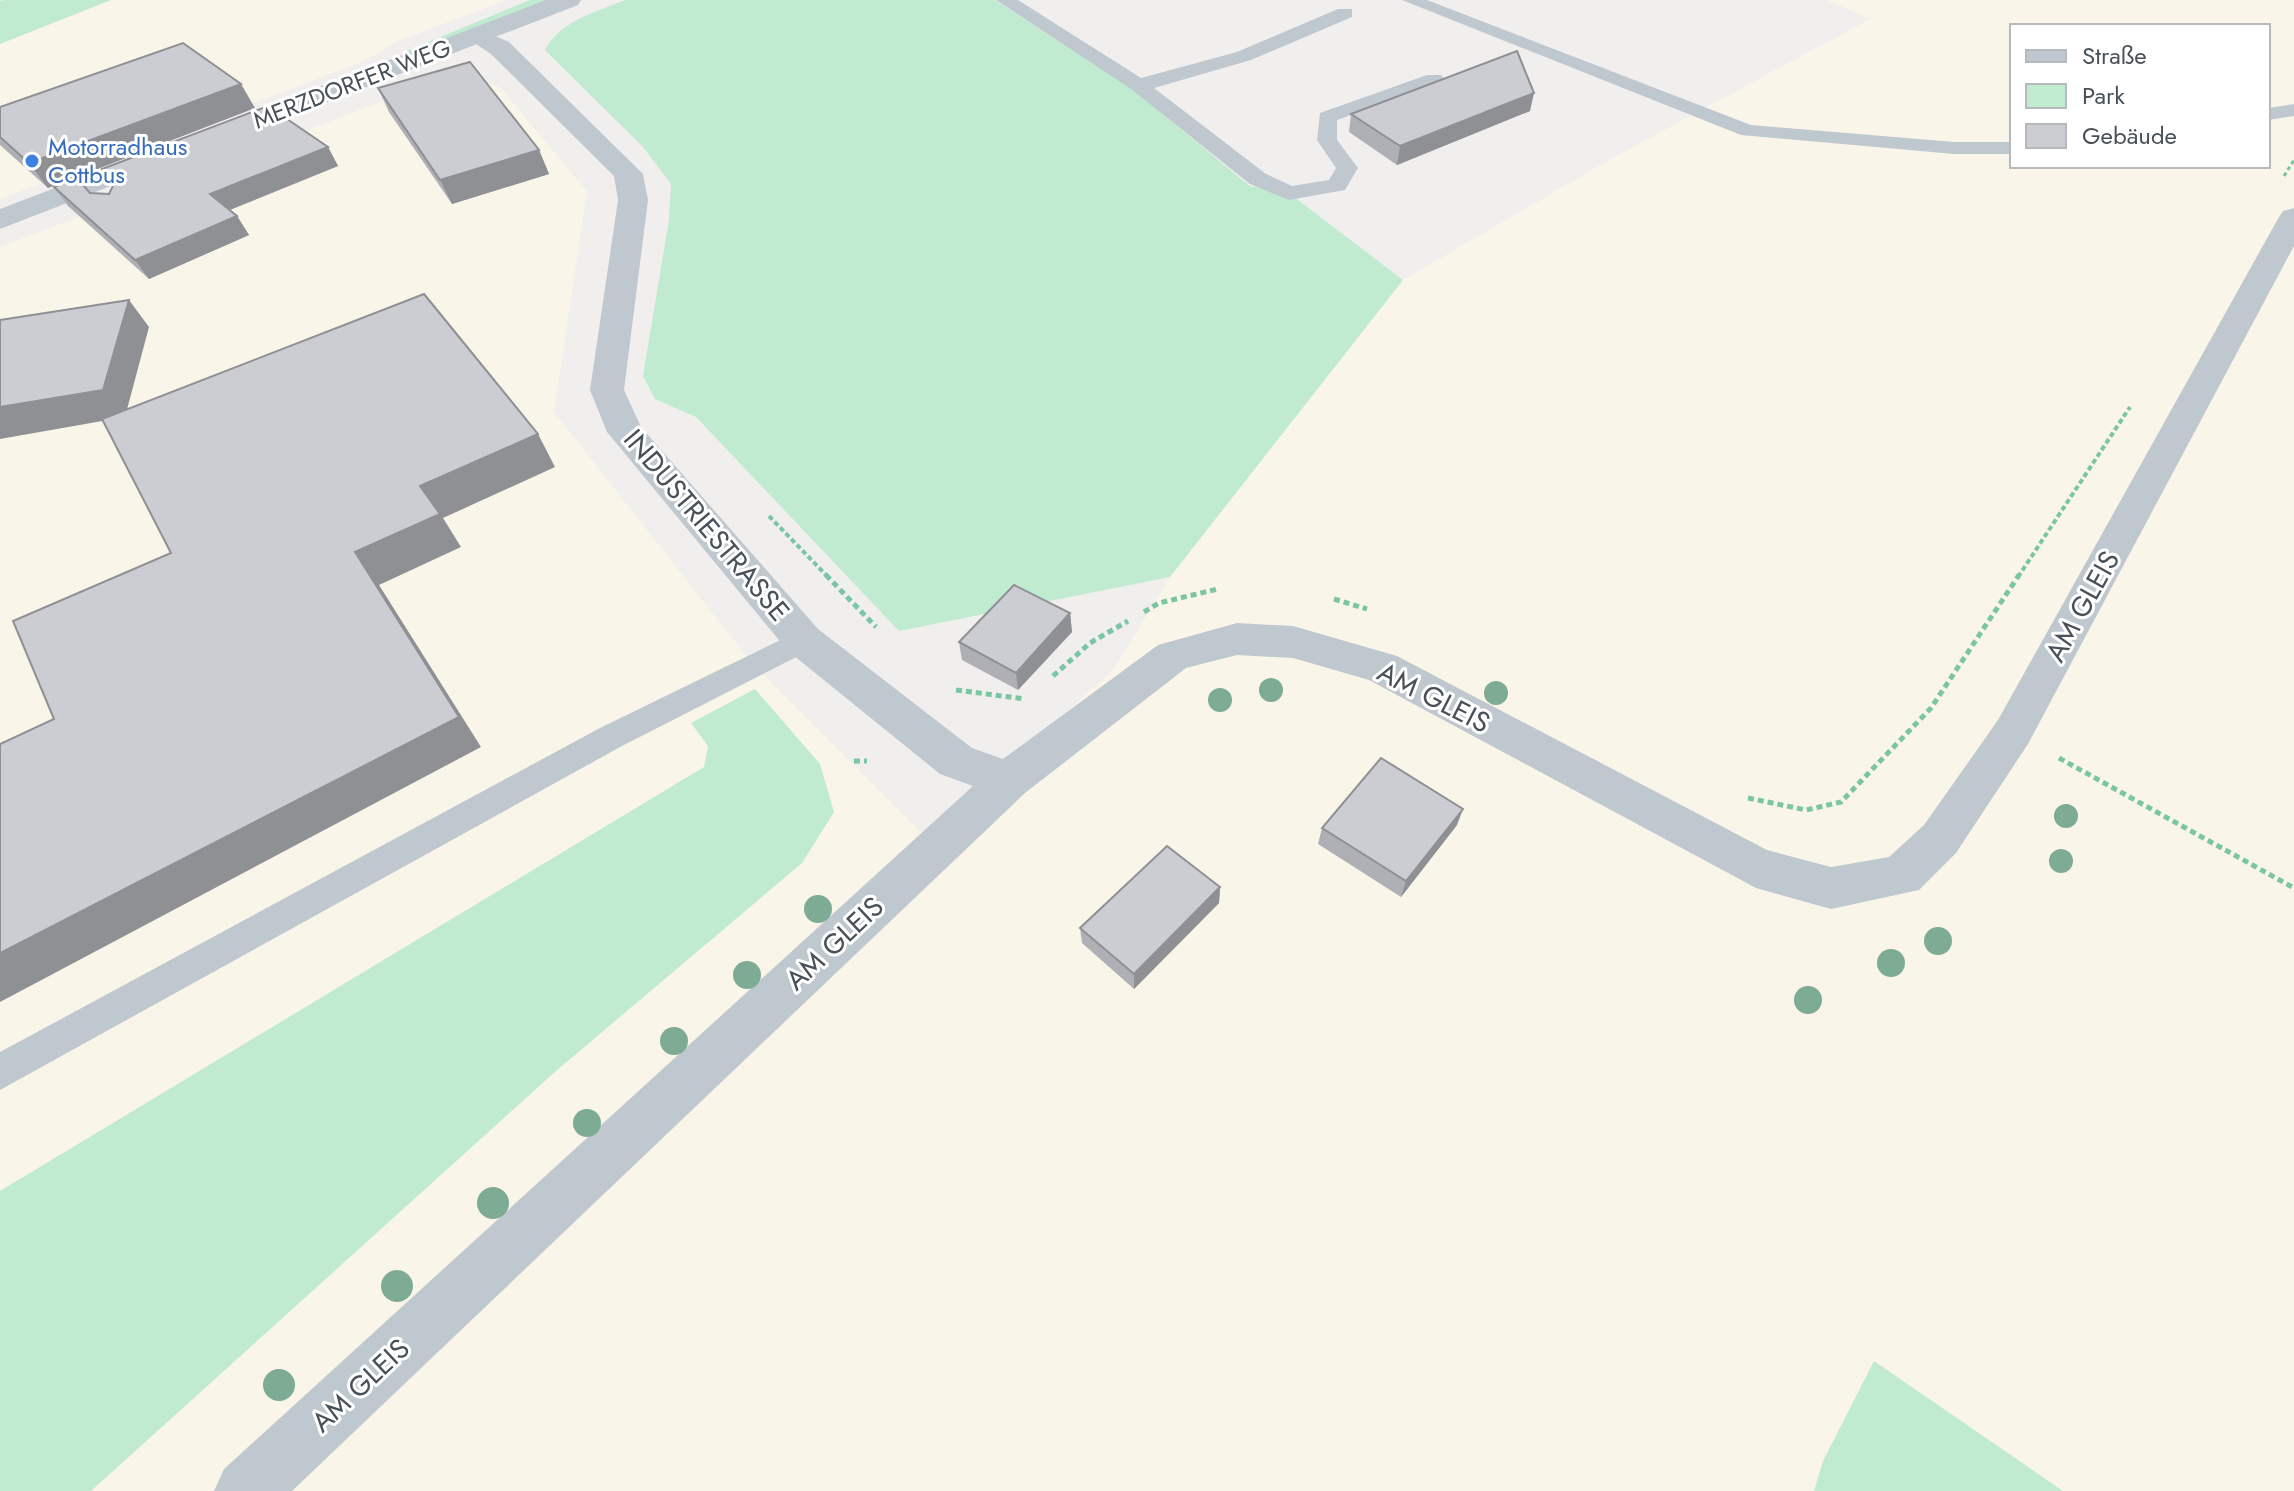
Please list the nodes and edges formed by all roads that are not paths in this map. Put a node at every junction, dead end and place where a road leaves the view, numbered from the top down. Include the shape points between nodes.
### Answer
1 (569, 0) edge
2 (1005, 0) edge
3 (1411, 0) edge
4 (1345, 13) dead end
5 (477, 36) junction
6 (1434, 79) edge
7 (1138, 85) junction
8 (2294, 110) edge
9 (2270, 114) edge
10 (2010, 148) edge
11 (2285, 202) edge
12 (0, 220) edge
13 (803, 640) junction
14 (1009, 780) junction
15 (0, 1072) edge
16 (246, 1491) edge

1 - 5 street, MERZDORFER WEG
2 - 7 lane
3 - 10 lane via 1748,131
4 - 7 lane via 1292,39 1184,76
5 - 12 street, MERZDORFER WEG via 102,193
5 - 13 street, INDUSTRIESTRASSE via 500,48 628,174 633,200 607,390 625,432
6 - 7 lane via 1327,117 1327,140 1347,168 1337,185 1289,193 1258,179
8 - 9 lane
11 - 14 street, AM GLEIS via 2013,732 1940,839 1902,875 1831,888 1756,868 1382,667 1293,642 1237,639 1173,656
13 - 14 street, INDUSTRIESTRASSE via 956,761
13 - 15 lane via 611,737
14 - 16 street, AM GLEIS

